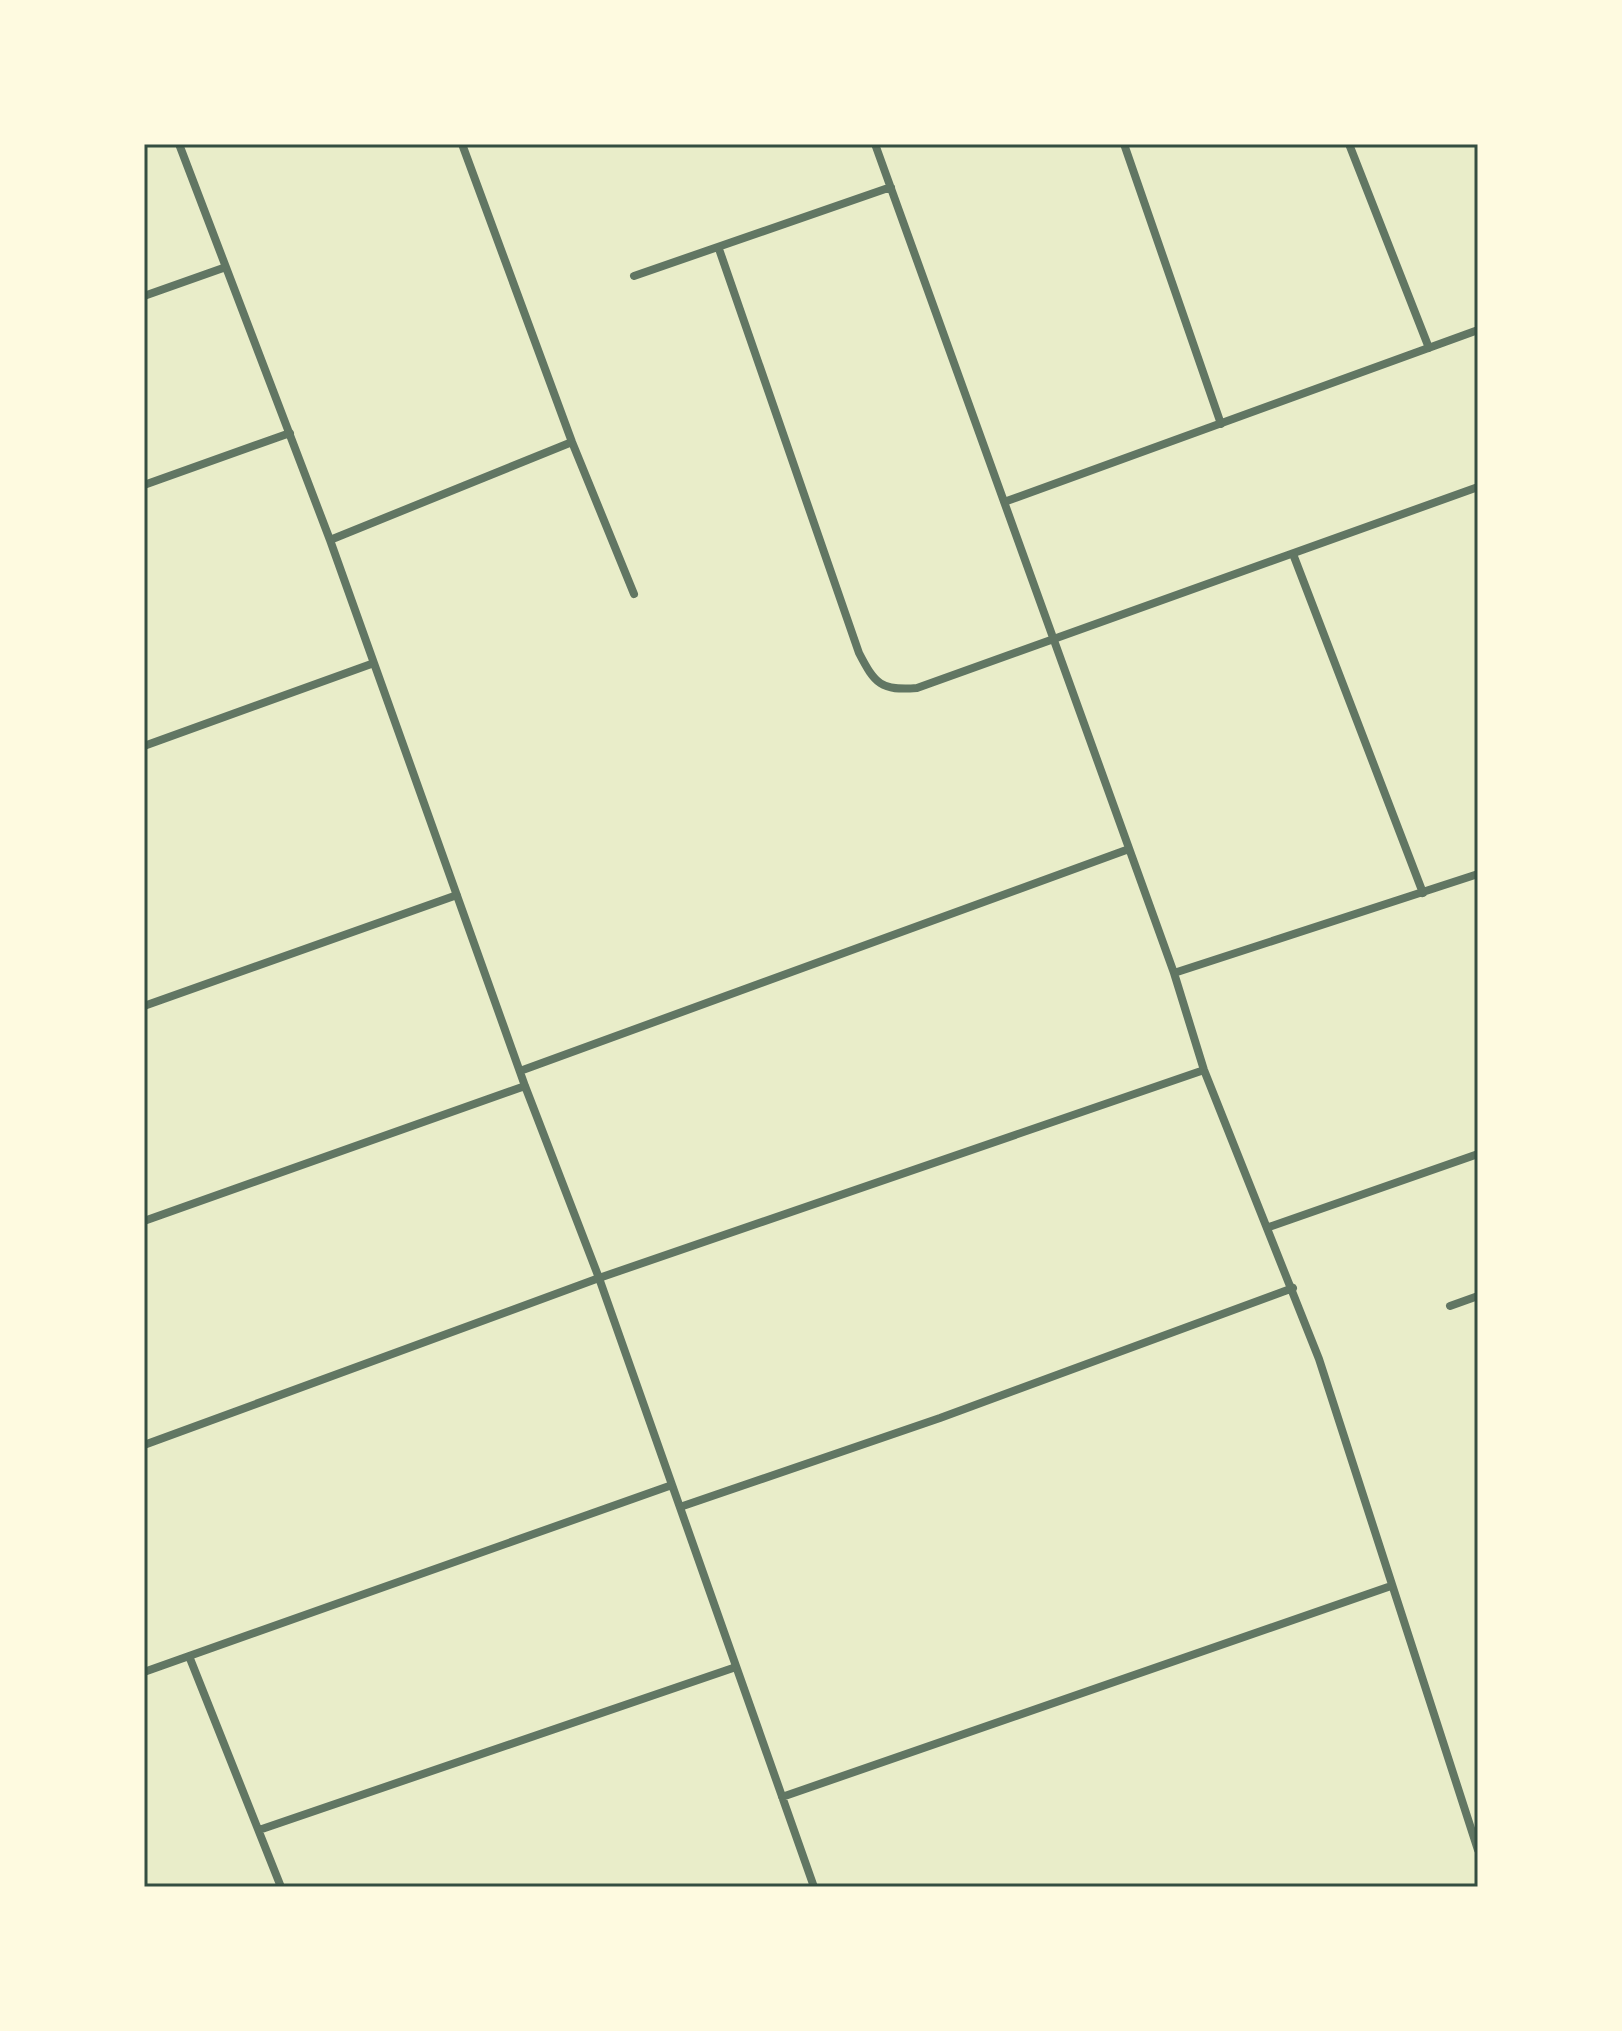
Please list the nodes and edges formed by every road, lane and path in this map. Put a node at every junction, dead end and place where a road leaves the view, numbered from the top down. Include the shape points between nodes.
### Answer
1 (179, 144) edge
2 (462, 144) edge
3 (875, 144) edge
4 (1124, 144) edge
5 (1349, 144) edge
6 (891, 187) junction
7 (719, 249) junction
8 (226, 267) junction
9 (634, 276) dead end
10 (144, 296) edge
11 (1478, 330) edge
12 (1429, 348) junction
13 (1221, 424) junction
14 (290, 433) junction
15 (572, 442) junction
16 (144, 485) edge
17 (1478, 487) edge
18 (1004, 502) junction
19 (330, 540) junction
20 (1293, 554) junction
21 (634, 594) dead end
22 (1054, 640) junction
23 (374, 663) junction
24 (144, 746) edge
25 (1129, 849) junction
26 (1478, 874) edge
27 (1423, 893) junction
28 (457, 895) junction
29 (1174, 973) junction
30 (144, 1006) edge
31 (1204, 1070) junction
32 (520, 1071) junction
33 (525, 1086) junction
34 (1478, 1154) edge
35 (144, 1221) edge
36 (1269, 1227) junction
37 (599, 1278) junction
38 (1293, 1288) junction
39 (1478, 1296) edge
40 (1450, 1306) dead end
41 (144, 1445) edge
42 (672, 1485) junction
43 (680, 1507) junction
44 (1391, 1586) junction
45 (189, 1656) junction
46 (736, 1667) junction
47 (144, 1672) edge
48 (782, 1797) junction
49 (259, 1830) junction
50 (1478, 1850) edge
51 (281, 1887) edge
52 (814, 1887) edge

1 - 8 street
2 - 15 street
3 - 6 street
4 - 13 street
5 - 12 street
6 - 7 street
6 - 18 street
7 - 9 street
7 - 22 street via 859,653 878,684 895,690 917,688
8 - 10 street
8 - 14 street
11 - 12 street
12 - 13 street
13 - 18 street
14 - 16 street
14 - 19 street
15 - 19 street
15 - 21 street
17 - 20 street
18 - 22 street
19 - 23 street
20 - 22 street
20 - 27 street
22 - 25 street
23 - 24 street
23 - 28 street
25 - 29 street
25 - 32 street
26 - 27 street
27 - 29 street
28 - 30 street
28 - 32 street
29 - 31 street
31 - 36 street
31 - 37 street
32 - 33 street
33 - 35 street
33 - 37 street
34 - 36 street
36 - 38 street
37 - 41 street
37 - 42 street
38 - 43 street
38 - 44 street
39 - 40 street
42 - 43 street
42 - 45 street
43 - 46 street
44 - 48 street
44 - 50 street
45 - 47 street
45 - 49 street
46 - 48 street
46 - 49 street
48 - 52 street
49 - 51 street

